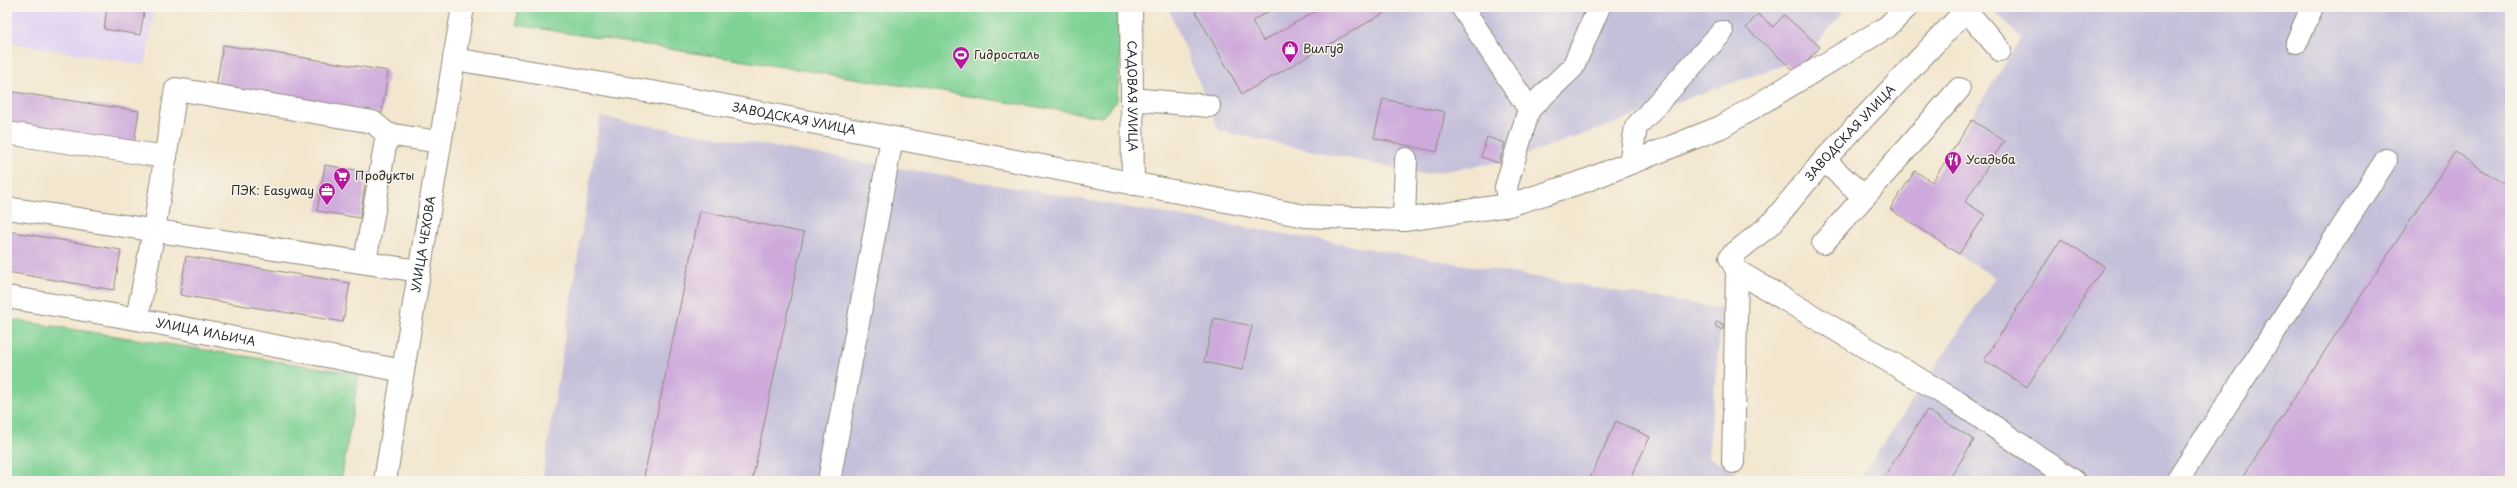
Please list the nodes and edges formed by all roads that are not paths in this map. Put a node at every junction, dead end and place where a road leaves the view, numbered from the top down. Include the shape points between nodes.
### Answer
1 (463, 7) edge
2 (1131, 7) edge
3 (1462, 7) edge
4 (1599, 7) edge
5 (1907, 7) edge
6 (2312, 7) edge
7 (1967, 8) edge
8 (1722, 32) dead end
9 (2297, 42) dead end
10 (2000, 50) dead end
11 (454, 59) junction
12 (1127, 89) junction
13 (1960, 90) dead end
14 (1209, 106) dead end
15 (1529, 109) junction
16 (7, 133) edge
17 (387, 134) junction
18 (892, 138) junction
19 (439, 142) junction
20 (166, 157) junction
21 (1406, 159) dead end
22 (1824, 160) junction
23 (2386, 160) dead end
24 (1630, 163) junction
25 (1133, 184) junction
26 (1864, 197) junction
27 (1509, 205) junction
28 (7, 208) edge
29 (1404, 220) junction
30 (154, 230) junction
31 (1823, 243) dead end
32 (365, 262) junction
33 (1734, 264) junction
34 (419, 271) junction
35 (7, 296) edge
36 (137, 319) junction
37 (403, 371) junction
38 (1732, 462) dead end
39 (385, 481) edge
40 (829, 481) edge
41 (2074, 481) edge
42 (2176, 481) edge

1 - 11 main road, УЛИЦА ЧЕХОВА
2 - 12 main road, САДОВАЯ УЛИЦА
3 - 15 main road
4 - 15 main road via 1573,67
5 - 24 main road, ЗАВОДСКАЯ УЛИЦА via 1887,27 1721,127
6 - 9 main road
7 - 10 main road
7 - 22 main road, ЗАВОДСКАЯ УЛИЦА
8 - 24 main road via 1636,127
11 - 18 main road, ЗАВОДСКАЯ УЛИЦА via 663,94
11 - 19 main road, УЛИЦА ЧЕХОВА
12 - 14 main road
12 - 25 main road, САДОВАЯ УЛИЦА
13 - 26 main road
15 - 27 main road via 1506,187
16 - 20 main road
17 - 19 main road
17 - 20 main road via 373,122 176,89
17 - 32 main road
18 - 25 main road, ЗАВОДСКАЯ УЛИЦА
18 - 40 main road
19 - 34 main road, УЛИЦА ЧЕХОВА
20 - 30 main road
21 - 29 main road
22 - 26 main road
22 - 33 main road, ЗАВОДСКАЯ УЛИЦА
23 - 42 main road
24 - 27 main road, ЗАВОДСКАЯ УЛИЦА
25 - 29 main road, ЗАВОДСКАЯ УЛИЦА via 1304,216
26 - 31 main road
27 - 29 main road, ЗАВОДСКАЯ УЛИЦА
28 - 30 main road
30 - 32 main road
30 - 36 main road
32 - 34 main road
33 - 38 main road
33 - 41 main road via 1956,401
34 - 37 main road, УЛИЦА ЧЕХОВА
35 - 36 main road, УЛИЦА ИЛЬИЧА
36 - 37 main road, УЛИЦА ИЛЬИЧА
37 - 39 main road, УЛИЦА ЧЕХОВА

